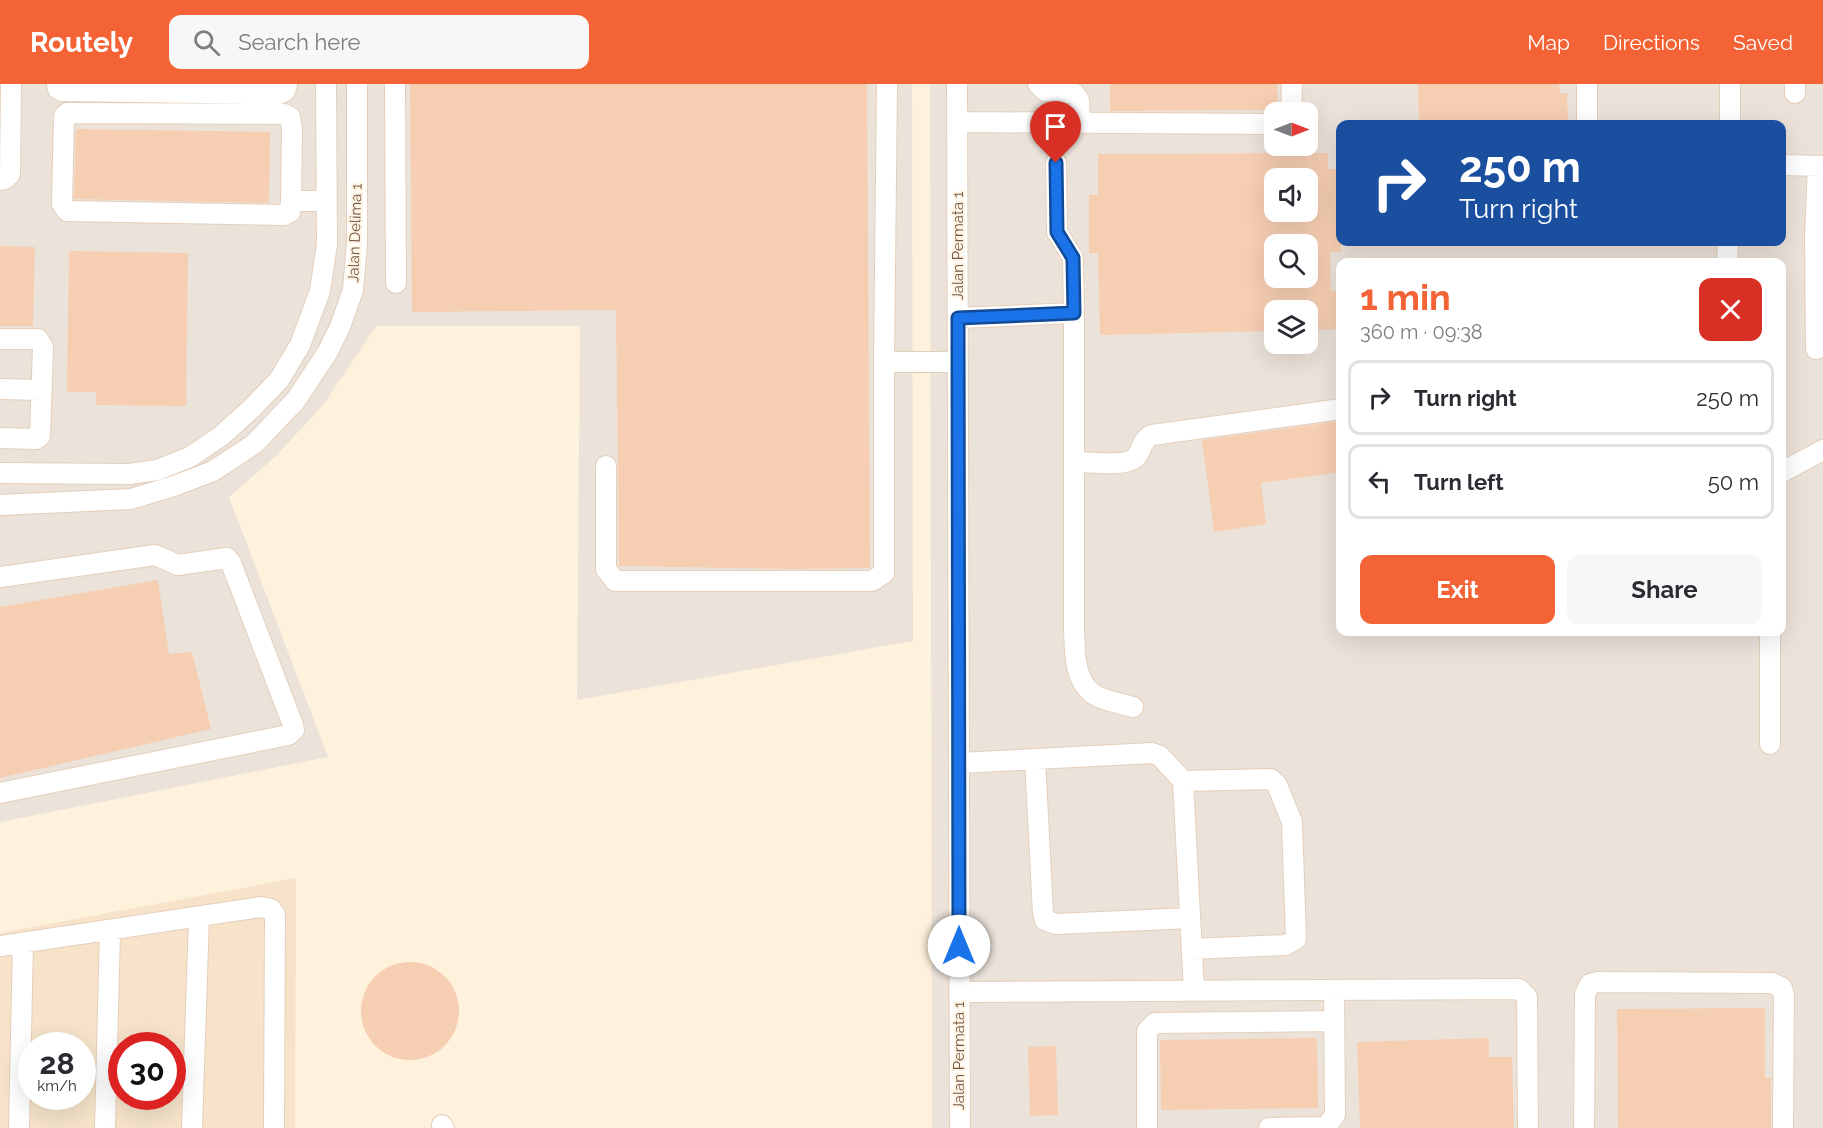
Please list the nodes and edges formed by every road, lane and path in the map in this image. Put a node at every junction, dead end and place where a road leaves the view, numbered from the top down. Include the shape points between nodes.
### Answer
1 (57, 84) edge
2 (287, 84) edge
3 (326, 84) edge
4 (357, 84) edge
5 (395, 84) edge
6 (886, 84) edge
7 (957, 84) edge
8 (1038, 84) edge
9 (1292, 84) edge
10 (1587, 84) edge
11 (1730, 84) edge
12 (11, 85) edge
13 (1291, 102) edge
14 (1587, 120) edge
15 (1730, 120) edge
16 (957, 122) junction
17 (1080, 123) junction
18 (1264, 124) edge
19 (1056, 163) dead end
20 (1786, 165) edge
21 (1820, 166) edge
22 (0, 180) edge
23 (291, 201) junction
24 (327, 201) junction
25 (1819, 241) edge
26 (396, 283) dead end
27 (1074, 313) junction
28 (958, 318) junction
29 (0, 339) edge
30 (1816, 349) dead end
31 (884, 362) junction
32 (958, 362) junction
33 (0, 390) edge
34 (42, 390) junction
35 (1336, 411) edge
36 (0, 438) edge
37 (1823, 450) edge
38 (1075, 462) junction
39 (606, 466) dead end
40 (1786, 470) edge
41 (2, 472) edge
42 (2, 505) edge
43 (0, 577) edge
44 (1770, 636) edge
45 (1133, 707) dead end
46 (1770, 744) dead end
47 (1035, 759) junction
48 (959, 763) junction
49 (1184, 782) junction
50 (0, 793) edge
51 (199, 916) junction
52 (1190, 918) junction
53 (110, 930) junction
54 (23, 943) junction
55 (0, 946) edge
56 (1192, 949) junction
57 (1334, 990) junction
58 (1194, 991) junction
59 (959, 992) junction
60 (1334, 1021) junction
61 (18, 1128) edge
62 (105, 1128) edge
63 (192, 1128) edge
64 (274, 1128) edge
65 (960, 1128) edge
66 (1147, 1128) edge
67 (1269, 1128) edge
68 (1528, 1128) edge
69 (1584, 1128) edge
70 (1783, 1128) edge

1 - 2 street via 62,91 279,94
3 - 24 street, Jalan Delima 1
4 - 42 street, Jalan Delima 1 via 357,243 353,290 327,353 296,400 254,444 213,471 174,486 131,499
5 - 26 street
6 - 31 street
7 - 16 street, Jalan Permata 1
8 - 17 street via 1045,91 1075,94
9 - 13 street
10 - 14 street
11 - 15 street
12 - 22 street via 10,172
16 - 17 street
16 - 28 street, Jalan Permata 1
17 - 18 street
19 - 27 street via 1057,232 1073,258
20 - 21 street
21 - 25 street
23 - 23 street via 292,129 290,117 285,114 63,116 62,204 67,211 284,215 290,212
23 - 24 street
24 - 41 street, Jalan Delima 1 via 327,244 320,291 300,345 279,380 221,436 190,457 157,470 129,474
25 - 30 street
27 - 28 street
27 - 38 street
28 - 32 street, Jalan Permata 1
29 - 34 street via 42,342
31 - 32 street
31 - 39 street via 884,573 872,581 615,581 606,569
32 - 48 street, Jalan Permata 1
33 - 34 street
34 - 36 street via 40,436
35 - 38 street via 1152,435 1128,462
37 - 40 street
38 - 45 street via 1076,668 1094,694
41 - 42 street
43 - 50 street via 155,555 178,565 227,558 294,730 288,735
44 - 46 street
47 - 48 street
47 - 49 street via 1152,753 1160,756
47 - 52 street via 1046,920 1056,924
48 - 59 street, Jalan Permata 1
49 - 52 street
49 - 56 street via 1271,779 1292,822 1296,939 1286,945
51 - 53 street
51 - 63 street
51 - 64 street via 261,907 271,909 275,915
52 - 56 street
53 - 54 street
53 - 62 street
54 - 55 street
54 - 61 street
56 - 58 street
57 - 58 street
57 - 60 street
57 - 68 street via 1519,989 1527,997
58 - 59 street
59 - 65 street, Jalan Permata 1
60 - 66 street via 1155,1023 1147,1031
60 - 67 street via 1335,1115 1326,1127
69 - 70 street via 1585,994 1590,984 1597,982 1772,983 1782,988

